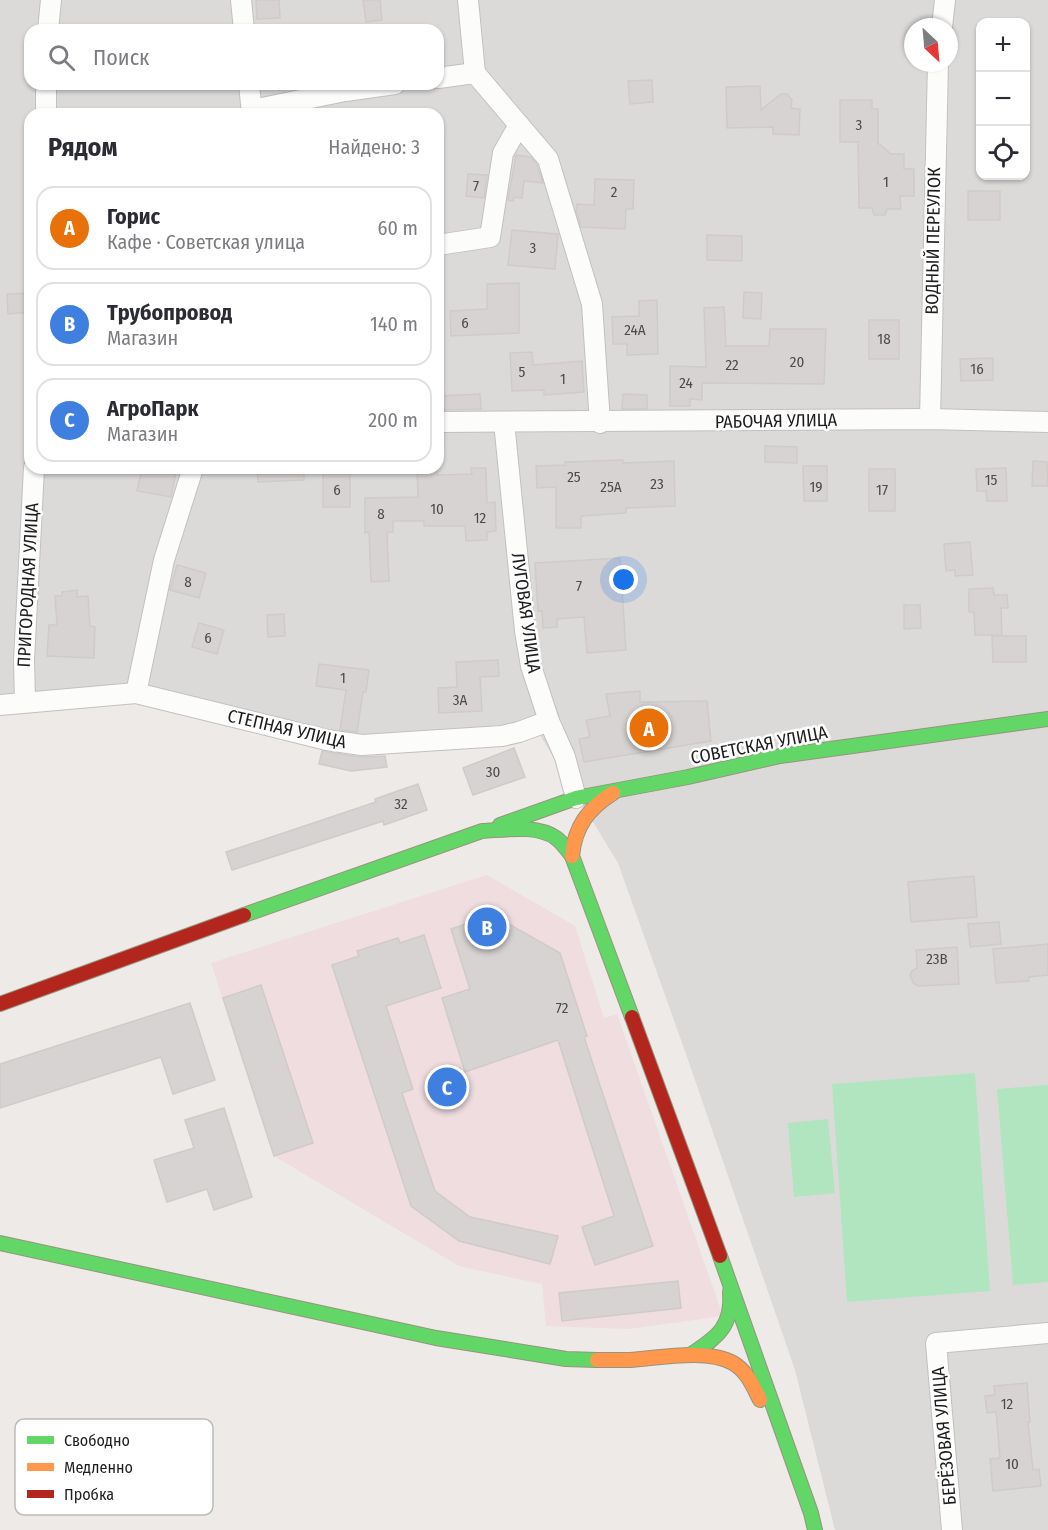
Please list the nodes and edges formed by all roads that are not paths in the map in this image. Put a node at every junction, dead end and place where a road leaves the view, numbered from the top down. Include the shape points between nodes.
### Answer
1 (51, 0) edge
2 (241, 0) edge
3 (468, 0) edge
4 (945, 0) edge
5 (943, 18) edge
6 (49, 24) edge
7 (243, 24) edge
8 (938, 72) edge
9 (474, 73) junction
10 (444, 77) edge
11 (46, 90) edge
12 (250, 90) edge
13 (352, 90) edge
14 (46, 108) edge
15 (252, 108) edge
16 (270, 108) edge
17 (519, 125) junction
18 (444, 244) edge
19 (930, 419) junction
20 (444, 422) edge
21 (504, 422) junction
22 (1048, 422) edge
23 (600, 423) junction
24 (33, 474) edge
25 (190, 474) edge
26 (136, 693) junction
27 (25, 702) junction
28 (0, 705) edge
29 (1048, 719) edge
30 (549, 722) junction
31 (618, 789) junction
32 (576, 798) junction
33 (482, 831) junction
34 (572, 856) junction
35 (104, 965) junction
36 (0, 992) edge
37 (0, 1004) edge
38 (0, 1243) edge
39 (727, 1274) junction
40 (1048, 1333) edge
41 (690, 1355) junction
42 (811, 1513) junction
43 (815, 1530) edge
44 (952, 1530) edge

1 - 6 street
2 - 7 street
3 - 9 street
4 - 5 street
8 - 19 street, ВОДНЫЙ ПЕРЕУЛОК
9 - 10 street
9 - 17 street
11 - 14 street
12 - 15 street
13 - 16 street
17 - 18 street via 503,153 490,237
17 - 23 street via 549,159 592,304
19 - 22 street, РАБОЧАЯ УЛИЦА
19 - 23 street, РАБОЧАЯ УЛИЦА
20 - 21 street, РАБОЧАЯ УЛИЦА
21 - 23 street, РАБОЧАЯ УЛИЦА
21 - 30 street, ЛУГОВАЯ УЛИЦА via 525,631 531,666
24 - 27 street, ПРИГОРОДНАЯ УЛИЦА
25 - 26 street via 164,560
26 - 27 street, СТЕПНАЯ УЛИЦА
26 - 30 street, СТЕПНАЯ УЛИЦА via 362,745 502,736
27 - 28 street, СТЕПНАЯ УЛИЦА
29 - 31 main road, СОВЕТСКАЯ УЛИЦА via 780,756
30 - 32 street, ЛУГОВАЯ УЛИЦА via 566,757
31 - 32 main road, СОВЕТСКАЯ УЛИЦА
31 - 34 main road via 583,817 573,839
32 - 33 main road, СОВЕТСКАЯ УЛИЦА
33 - 34 main road via 538,832 555,837
33 - 35 main road, СОВЕТСКАЯ УЛИЦА
34 - 39 main road
35 - 36 main road
35 - 37 main road
38 - 41 main road via 447,1340 566,1359
39 - 41 main road via 732,1310 729,1320 716,1338
39 - 42 main road
40 - 44 street, БЕРЁЗОВАЯ УЛИЦА via 936,1343
41 - 42 main road via 720,1358 746,1374
42 - 43 main road

